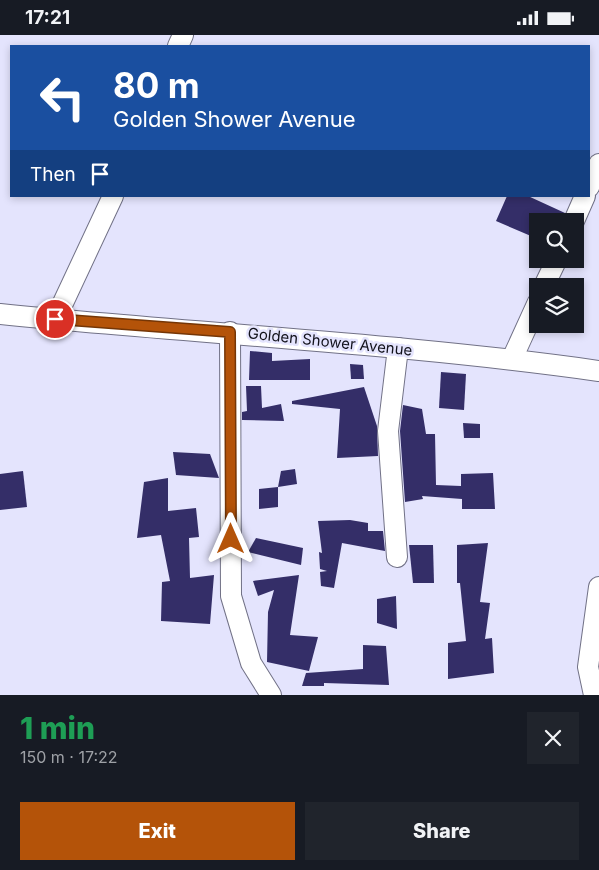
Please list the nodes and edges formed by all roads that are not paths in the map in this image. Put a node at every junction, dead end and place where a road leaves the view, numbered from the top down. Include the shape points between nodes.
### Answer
1 (599, 165) edge
2 (590, 185) edge
3 (113, 197) edge
4 (585, 197) edge
5 (578, 213) edge
6 (0, 314) edge
7 (55, 319) junction
8 (529, 322) edge
9 (230, 332) junction
10 (398, 348) junction
11 (512, 359) junction
12 (599, 371) edge
13 (397, 557) dead end
14 (599, 587) edge
15 (271, 695) edge
16 (594, 695) edge

1 - 2 street
3 - 7 street
4 - 5 street
6 - 7 street, Golden Shower Avenue
7 - 9 street, Golden Shower Avenue
8 - 11 street
9 - 10 street, Golden Shower Avenue
9 - 15 street via 231,596 251,663
10 - 11 street, Golden Shower Avenue
10 - 13 street via 388,431
11 - 12 street, Golden Shower Avenue
14 - 16 street via 588,667

